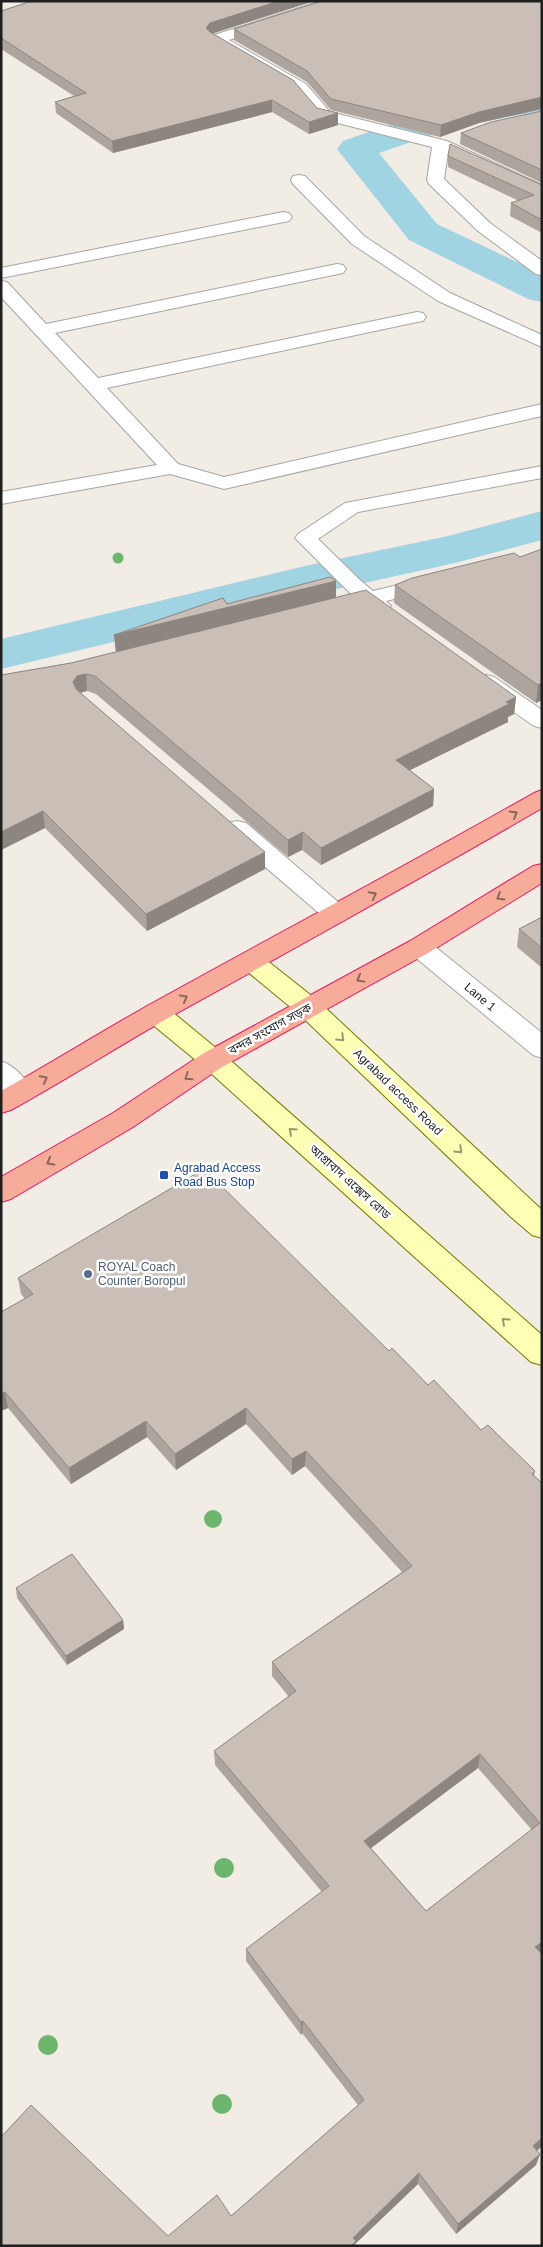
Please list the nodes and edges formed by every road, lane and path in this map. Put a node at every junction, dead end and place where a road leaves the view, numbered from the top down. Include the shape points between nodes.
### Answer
1 (337, 1) edge
2 (462, 137) edge
3 (441, 144) junction
4 (299, 180) dead end
5 (542, 191) edge
6 (283, 217) dead end
7 (337, 269) dead end
8 (542, 270) edge
9 (1, 273) edge
10 (1, 286) edge
11 (417, 317) dead end
12 (42, 330) junction
13 (542, 342) edge
14 (93, 385) junction
15 (542, 410) edge
16 (171, 468) junction
17 (542, 472) edge
18 (1, 498) edge
19 (449, 579) edge
20 (318, 611) edge
21 (399, 620) edge
22 (470, 670) edge
23 (542, 721) edge
24 (542, 798) edge
25 (222, 817) edge
26 (542, 872) edge
27 (336, 914) junction
28 (418, 946) junction
29 (251, 961) junction
30 (309, 1008) junction
31 (156, 1013) junction
32 (542, 1048) edge
33 (213, 1060) junction
34 (1, 1071) edge
35 (11, 1097) edge
36 (1, 1190) edge
37 (542, 1227) edge
38 (542, 1353) edge

1 - 3 street via 216,39 300,88 324,115
2 - 3 street
3 - 5 street
3 - 8 street via 435,180 484,228
4 - 13 street via 358,240 444,297
6 - 9 street
7 - 12 street
10 - 12 street
11 - 14 street
12 - 14 street
14 - 16 street
15 - 16 street via 224,483
16 - 18 street
17 - 21 street via 352,507 305,538 353,586
19 - 20 street
22 - 23 street
27 -> 24 highway
25 - 27 street
26 -> 28 highway, বন্দর সংযোগ সড়ক
27 - 29 highway
28 -> 30 highway, বন্দর সংযোগ সড়ক
28 - 32 street, Lane 1
29 - 30 main road, Agrabad access Road
31 -> 29 highway
30 - 33 highway, বন্দর সংযোগ সড়ক
30 -> 37 main road, Agrabad access Road
31 - 33 main road, আগ্রাবাদ এক্সেস রোড
35 -> 31 highway
33 -> 36 highway, বন্দর সংযোগ সড়ক via 123,1120
38 -> 33 main road, আগ্রাবাদ এক্সেস রোড
34 - 35 street

